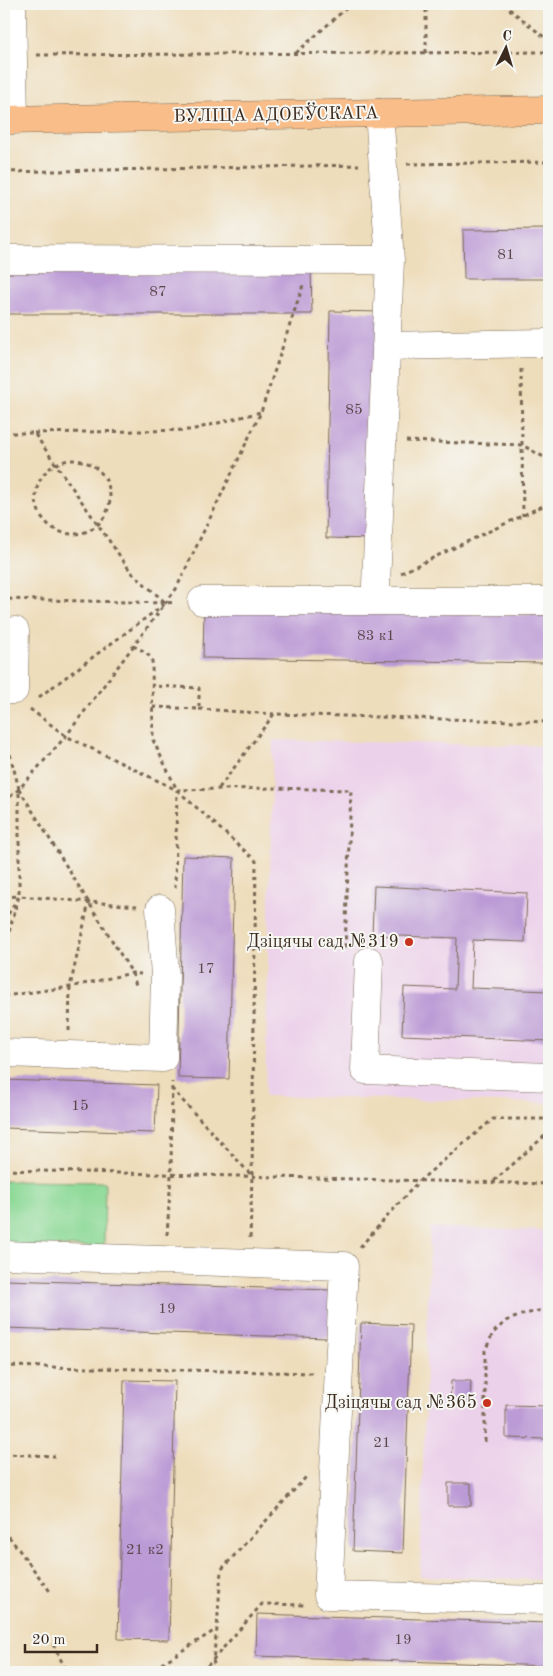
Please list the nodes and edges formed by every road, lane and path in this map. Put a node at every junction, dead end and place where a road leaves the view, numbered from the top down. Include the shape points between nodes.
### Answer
1 (12, 4) edge
2 (351, 4) edge
3 (426, 4) edge
4 (503, 4) edge
5 (549, 41) edge
6 (549, 52) edge
7 (426, 53) junction
8 (295, 54) junction
9 (12, 55) junction
10 (549, 110) edge
11 (380, 113) junction
12 (9, 120) edge
13 (549, 162) edge
14 (383, 164) junction
15 (4, 172) edge
16 (4, 259) edge
17 (312, 259) junction
18 (390, 260) junction
19 (521, 343) junction
20 (549, 343) edge
21 (386, 346) junction
22 (261, 412) junction
23 (4, 433) edge
24 (34, 433) junction
25 (382, 440) junction
26 (522, 445) junction
27 (549, 460) edge
28 (56, 464) junction
29 (549, 503) edge
30 (523, 516) junction
31 (98, 525) junction
32 (377, 592) junction
33 (4, 600) edge
34 (202, 601) dead end
35 (549, 601) edge
36 (166, 603) junction
37 (15, 631) dead end
38 (133, 646) junction
39 (152, 686) junction
40 (4, 690) edge
41 (26, 706) junction
42 (153, 707) junction
43 (199, 709) junction
44 (274, 714) junction
45 (549, 722) edge
46 (4, 731) edge
47 (66, 736) junction
48 (19, 789) junction
49 (219, 789) junction
50 (177, 790) junction
51 (4, 802) edge
52 (4, 896) edge
53 (19, 896) junction
54 (89, 901) junction
55 (160, 909) joint
56 (4, 921) edge
57 (4, 950) edge
58 (357, 955) joint
59 (132, 973) junction
60 (165, 975) junction
61 (70, 988) junction
62 (138, 990) dead end
63 (4, 996) edge
64 (4, 1053) edge
65 (68, 1055) junction
66 (549, 1077) edge
67 (549, 1119) edge
68 (549, 1132) edge
69 (4, 1170) edge
70 (171, 1175) junction
71 (252, 1176) junction
72 (418, 1182) junction
73 (493, 1182) junction
74 (549, 1184) edge
75 (4, 1255) edge
76 (165, 1260) junction
77 (249, 1263) junction
78 (344, 1266) junction
79 (549, 1310) edge
80 (339, 1363) junction
81 (4, 1366) edge
82 (484, 1442) dead end
83 (4, 1454) edge
84 (55, 1456) dead end
85 (309, 1475) dead end
86 (4, 1530) edge
87 (52, 1594) dead end
88 (328, 1595) junction
89 (549, 1600) edge
90 (217, 1629) junction
91 (53, 1644) dead end
92 (213, 1660) junction
93 (67, 1672) edge
94 (148, 1672) edge
95 (202, 1672) edge
96 (216, 1672) edge

1 - 9 lane
2 - 8 path
3 - 7 path
4 - 5 path
6 - 7 path
7 - 8 path
8 - 9 path
9 - 12 lane
10 - 11 main road, ВУЛІЦА АДОЕЎСКАГА
11 - 12 main road, ВУЛІЦА АДОЕЎСКАГА
11 - 14 lane
13 - 14 path
14 - 15 path
14 - 18 lane
16 - 17 lane
17 - 18 lane
17 - 22 path
18 - 21 lane
19 - 20 lane
19 - 21 lane
19 - 26 path
21 - 25 lane
22 - 24 path via 191,430
22 - 36 path via 176,589
23 - 24 path
24 - 28 path
25 - 26 path
25 - 32 lane
26 - 27 path
26 - 30 path
28 - 31 path
28 - 31 path via 79,461 100,472 110,493 105,516
28 - 31 path via 39,482 37,506 42,518 51,527 75,534
29 - 30 path
30 - 32 path
31 - 36 path via 131,572
32 - 34 lane
32 - 35 lane
33 - 36 path
36 - 38 path
36 - 41 path
37 - 40 lane via 14,690
38 - 39 path via 146,652 152,660
38 - 47 path
39 - 42 path
39 - 43 path via 199,688
40 - 41 path
41 - 47 path
42 - 43 path
42 - 50 path via 153,740
43 - 44 path
44 - 45 path
44 - 49 path
46 - 48 path
47 - 48 path
47 - 50 path
48 - 51 path
48 - 53 path
48 - 54 path
49 - 50 path
49 - 58 path via 351,790
50 - 71 path via 256,861
52 - 53 path
53 - 54 path
53 - 56 path
53 - 57 path
54 - 55 path
54 - 59 path
54 - 61 path
55 - 60 lane
58 - 66 lane via 365,1070
59 - 60 path
59 - 61 path
59 - 62 path
60 - 65 lane via 162,1058
61 - 63 path
61 - 65 path
64 - 65 lane
67 - 72 path via 493,1119
68 - 73 path
69 - 70 path
70 - 71 path
70 - 71 path via 172,1089
70 - 76 path
71 - 72 path
71 - 77 path
72 - 73 path
72 - 78 path
73 - 74 path
75 - 76 lane
76 - 77 lane
77 - 78 lane
78 - 80 lane
79 - 82 path via 506,1321 492,1334 485,1350
80 - 81 path via 312,1373
80 - 88 lane
83 - 84 path
85 - 90 path via 221,1570
86 - 87 path
88 - 89 lane
88 - 92 path via 308,1605 262,1604
90 - 92 path
90 - 94 path
91 - 93 path
92 - 95 path
92 - 96 path

